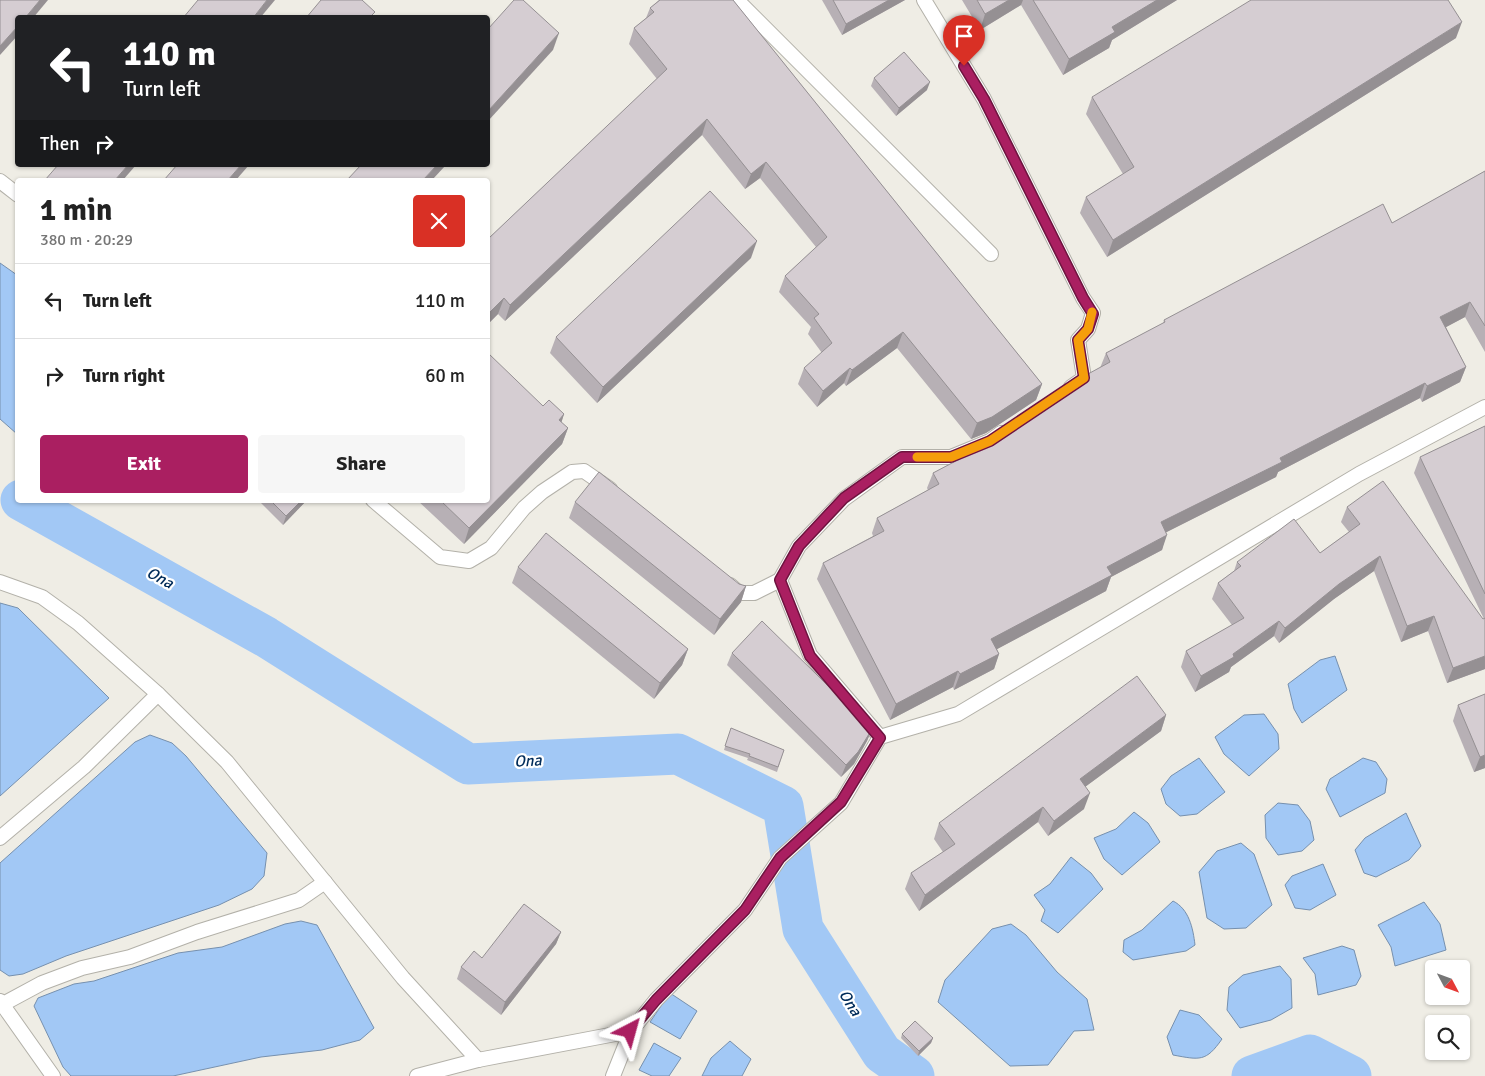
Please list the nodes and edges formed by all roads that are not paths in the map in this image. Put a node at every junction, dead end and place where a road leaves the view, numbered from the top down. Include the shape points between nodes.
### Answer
1 (737, 0) edge
2 (924, 0) edge
3 (0, 181) edge
4 (15, 193) edge
5 (991, 254) dead end
6 (1061, 394) edge
7 (1485, 407) edge
8 (1014, 425) edge
9 (624, 500) edge
10 (377, 503) edge
11 (717, 574) edge
12 (780, 580) junction
13 (0, 582) edge
14 (158, 694) junction
15 (880, 738) junction
16 (0, 838) edge
17 (325, 882) junction
18 (1, 1002) edge
19 (630, 1031) junction
20 (478, 1060) junction
21 (53, 1076) edge
22 (417, 1076) edge
23 (613, 1076) edge

1 - 5 lane
2 - 6 lane via 984,99 1093,314 1088,329 1078,340 1084,378
3 - 4 lane
7 - 15 lane via 1359,474 958,714
8 - 12 lane via 990,441 951,457 902,457 844,498 799,546
9 - 10 lane via 584,471 572,472 524,508 491,548 469,561 440,557
11 - 12 lane via 739,593 754,593
12 - 15 lane via 810,656
13 - 14 lane via 42,597 78,623
14 - 16 lane via 84,768
14 - 17 lane via 227,762
15 - 19 lane via 841,802 780,858 745,910 656,1000
17 - 18 lane via 299,900 130,957 82,968 42,982
17 - 20 lane via 402,978
18 - 21 lane
19 - 20 lane
19 - 23 lane
20 - 22 lane

